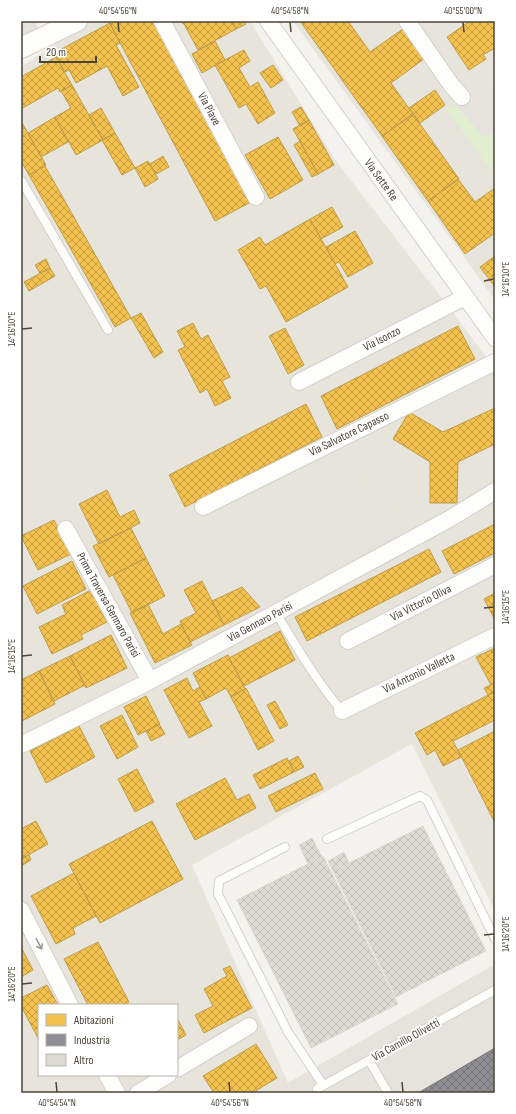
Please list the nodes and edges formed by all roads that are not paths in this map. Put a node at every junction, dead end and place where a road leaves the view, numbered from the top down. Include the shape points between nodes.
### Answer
1 (77, 21) edge
2 (162, 21) edge
3 (268, 21) edge
4 (407, 21) edge
5 (30, 40) edge
6 (462, 97) dead end
7 (21, 180) edge
8 (256, 197) dead end
9 (465, 296) junction
10 (108, 330) dead end
11 (495, 338) edge
12 (495, 362) edge
13 (299, 382) dead end
14 (495, 491) edge
15 (202, 507) dead end
16 (66, 529) dead end
17 (495, 566) edge
18 (276, 613) junction
19 (495, 636) edge
20 (348, 641) dead end
21 (150, 681) junction
22 (342, 711) joint
23 (21, 745) edge
24 (327, 839) dead end
25 (285, 847) dead end
26 (21, 910) edge
27 (495, 939) edge
28 (495, 990) edge
29 (69, 1004) edge
30 (249, 1026) dead end
31 (369, 1060) junction
32 (178, 1068) edge
33 (108, 1076) edge
34 (166, 1076) edge
35 (117, 1093) edge
36 (138, 1093) edge
37 (388, 1093) edge

1 - 5 street
2 - 8 street, Via Piave
3 - 9 street, Via Sette Re
4 - 6 street
7 - 10 lane
9 - 11 street, Via Sette Re
9 - 13 street, Via Isonzo
12 - 15 street, Via Salvatore Capasso
14 - 18 street, Via Gennaro Parisi
16 - 21 street, Prima Traversa Gennaro Parisi
17 - 20 street, Via Vittorio Oliva
18 - 21 street, Via Gennaro Parisi
18 - 22 lane via 305,661
19 - 22 street, Via Antonio Valletta
21 - 23 street, Via Gennaro Parisi
24 - 27 lane via 420,796 427,800
25 - 31 lane, Via Camillo Olivetti via 219,881 218,894 288,1032 320,1087
26 -> 29 street
28 - 31 lane, Via Camillo Olivetti
30 - 32 street
31 - 37 lane
33 - 35 street
34 - 36 street

